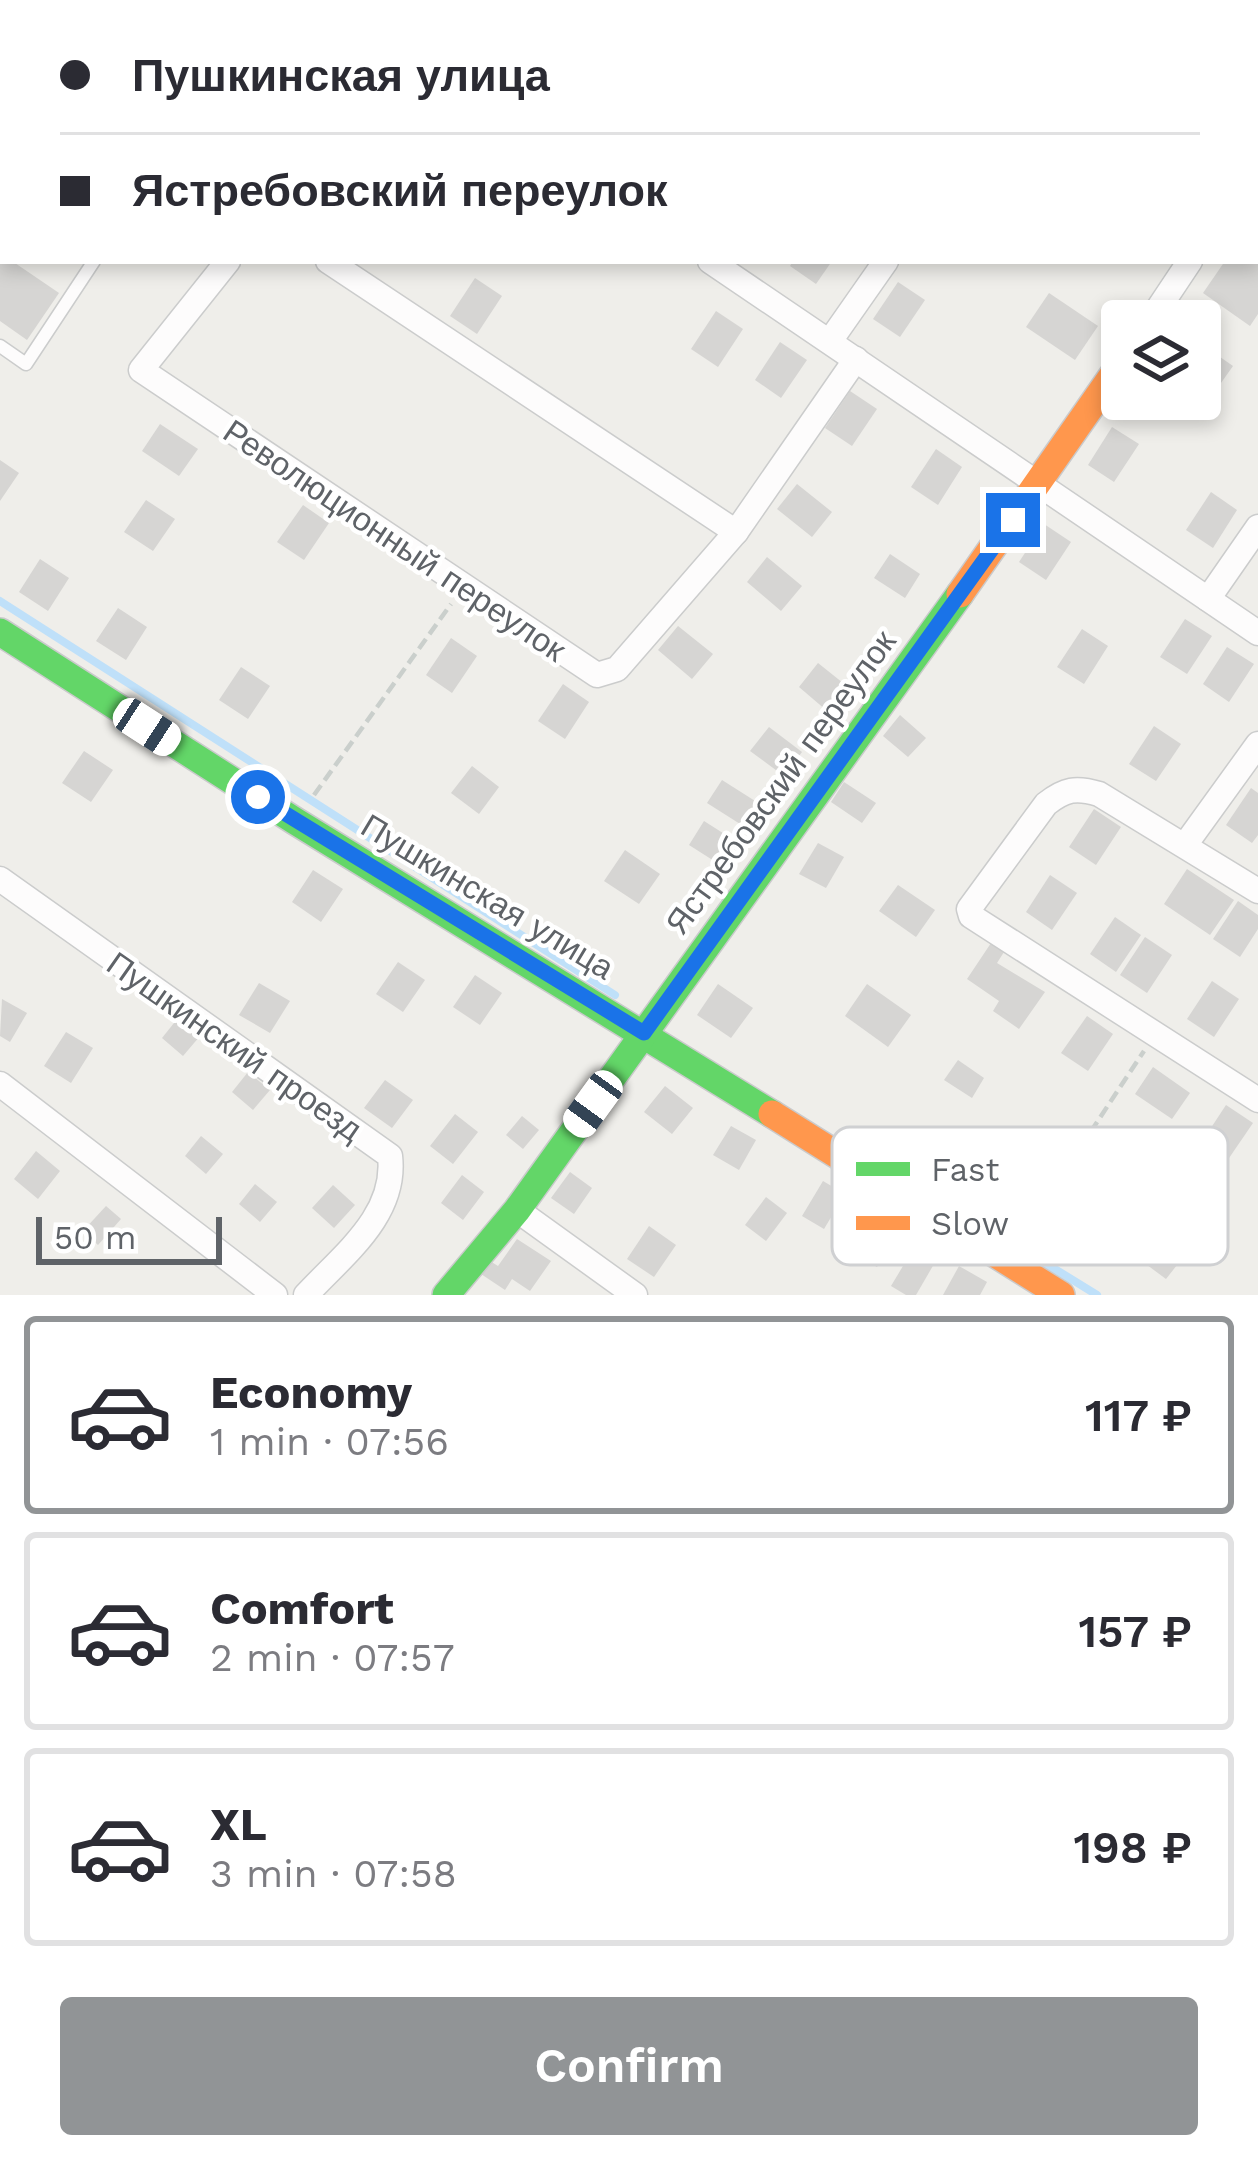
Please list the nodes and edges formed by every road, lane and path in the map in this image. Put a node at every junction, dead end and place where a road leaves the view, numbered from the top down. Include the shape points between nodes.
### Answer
1 (92, 264) edge
2 (226, 264) edge
3 (333, 264) edge
4 (714, 264) edge
5 (884, 264) edge
6 (1188, 264) edge
7 (1164, 300) edge
8 (830, 341) junction
9 (0, 346) edge
10 (856, 359) junction
11 (1101, 393) edge
12 (1040, 484) junction
13 (1258, 527) edge
14 (736, 532) junction
15 (465, 585) junction
16 (1208, 599) junction
17 (0, 632) edge
18 (1258, 633) edge
19 (1258, 744) edge
20 (295, 821) junction
21 (1185, 845) junction
22 (0, 879) edge
23 (1258, 891) edge
24 (644, 1033) junction
25 (1154, 1036) junction
26 (0, 1084) edge
27 (1258, 1100) edge
28 (1094, 1127) edge
29 (832, 1150) edge
30 (517, 1210) junction
31 (1015, 1265) edge
32 (274, 1295) edge
33 (306, 1295) edge
34 (446, 1295) edge
35 (635, 1295) edge
36 (1061, 1295) edge

1 - 9 lane via 26,364
2 - 15 street, Революционный переулок via 141,370
3 - 14 street
4 - 8 street
5 - 8 street
6 - 7 street
8 - 10 street
10 - 12 street
10 - 14 street, Революционный переулок
11 - 12 street, Ястребовский переулок
12 - 16 street
12 - 24 street, Ястребовский переулок
13 - 16 street
14 - 15 street, Революционный переулок via 617,669 597,675
15 - 20 path
16 - 18 street
17 - 20 street, Пушкинская улица
19 - 21 street
20 - 24 street, Пушкинская улица
21 - 23 street
21 - 25 street via 1100,794 1062,792 969,909
22 - 33 street, Пушкинский проезд via 390,1156 393,1181 379,1216
24 - 29 street, Пушкинская улица
24 - 30 street, Ястребовский переулок
25 - 27 street
25 - 28 path
26 - 32 street
30 - 34 street, Ястребовский переулок
30 - 35 street
31 - 36 street, Пушкинская улица

